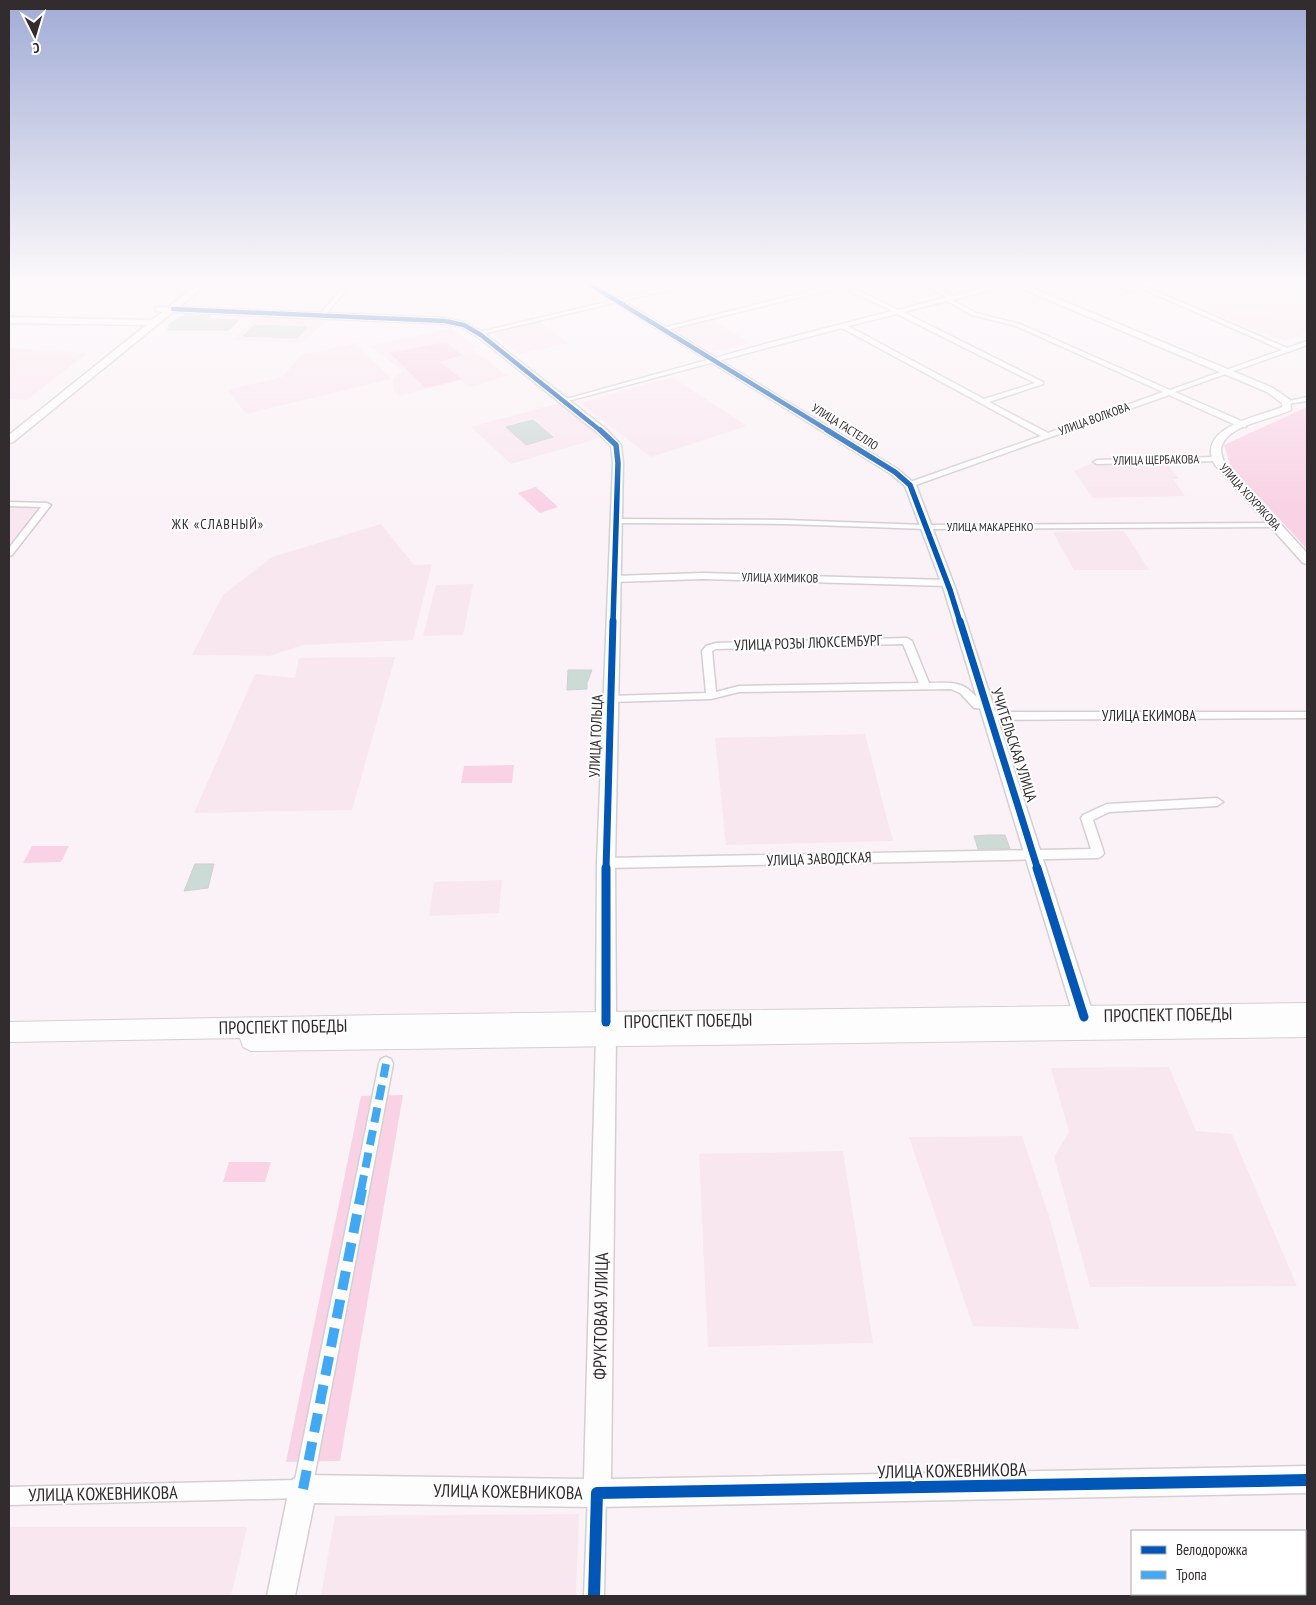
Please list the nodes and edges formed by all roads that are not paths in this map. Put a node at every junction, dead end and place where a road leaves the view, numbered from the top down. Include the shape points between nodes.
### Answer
1 (110, 357) edge
2 (508, 357) edge
3 (708, 357) edge
4 (725, 357) edge
5 (899, 357) edge
6 (986, 357) edge
7 (1089, 357) edge
8 (1188, 357) edge
9 (1267, 357) edge
10 (713, 360) junction
11 (1224, 372) junction
12 (1168, 392) junction
13 (1307, 399) edge
14 (562, 401) junction
15 (982, 402) junction
16 (1287, 402) junction
17 (1243, 425) junction
18 (1047, 436) junction
19 (9, 440) edge
20 (1216, 459) junction
21 (1097, 462) dead end
22 (910, 485) junction
23 (9, 504) edge
24 (616, 521) junction
25 (1275, 524) junction
26 (926, 527) junction
27 (9, 553) edge
28 (1307, 560) edge
29 (614, 579) junction
30 (947, 583) junction
31 (925, 686) junction
32 (711, 696) junction
33 (610, 699) junction
34 (989, 711) junction
35 (1307, 715) edge
36 (1217, 802) dead end
37 (1033, 856) junction
38 (606, 863) junction
39 (1307, 1013) edge
40 (1087, 1024) junction
41 (1307, 1027) edge
42 (606, 1029) junction
43 (9, 1032) edge
44 (9, 1044) edge
45 (386, 1064) dead end
46 (1307, 1480) edge
47 (303, 1489) junction
48 (597, 1493) junction
49 (9, 1496) edge
50 (281, 1596) edge
51 (594, 1596) edge

1 - 19 street
2 - 14 street
3 - 10 street, УЛИЦА ГАСТЕЛЛО
4 - 10 street
5 - 15 street
6 - 15 street via 1041,383
7 - 12 street
8 - 11 street
9 - 11 street, УЛИЦА ВОЛКОВА
10 - 14 street
10 - 22 street, УЛИЦА ГАСТЕЛЛО via 895,472
11 - 12 street, УЛИЦА ВОЛКОВА
11 - 16 street via 1270,390
12 - 17 street
12 - 18 street, УЛИЦА ВОЛКОВА
13 - 16 street, УЛИЦА ХОХРЯКОВА
14 - 24 street, УЛИЦА ГОЛЬЦА via 613,440 618,451
15 - 18 street
16 - 17 street, УЛИЦА ХОХРЯКОВА via 1281,411
17 - 20 street, УЛИЦА ХОХРЯКОВА via 1216,442
18 - 22 street, УЛИЦА ВОЛКОВА
20 - 21 street, УЛИЦА ЩЕРБАКОВА
20 - 25 street, УЛИЦА ХОХРЯКОВА
22 - 26 street, УЧИТЕЛЬСКАЯ УЛИЦА
23 - 27 street via 47,505
24 - 26 street, УЛИЦА МАКАРЕНКО
24 - 29 street, УЛИЦА ГОЛЬЦА
25 - 26 street, УЛИЦА МАКАРЕНКО
25 - 28 street, УЛИЦА ХОХРЯКОВА
26 - 30 street, УЧИТЕЛЬСКАЯ УЛИЦА
29 - 30 street, УЛИЦА ХИМИКОВ via 703,576
29 - 33 street, УЛИЦА ГОЛЬЦА
30 - 34 street, УЧИТЕЛЬСКАЯ УЛИЦА
31 - 32 street via 739,689
31 - 32 street, УЛИЦА РОЗЫ ЛЮКСЕМБУРГ via 907,641 716,646 707,651
31 - 34 street via 959,688 978,706
32 - 33 street
33 - 38 street, УЛИЦА ГОЛЬЦА
34 - 35 street, УЛИЦА ЕКИМОВА
34 - 37 street, УЧИТЕЛЬСКАЯ УЛИЦА
36 - 37 street, УЛИЦА ЗАВОДСКАЯ via 1107,808 1087,818 1098,853
37 - 38 street, УЛИЦА ЗАВОДСКАЯ
37 - 40 street, УЧИТЕЛЬСКАЯ УЛИЦА
38 - 42 street, УЛИЦА ГОЛЬЦА
39 - 40 main road, ПРОСПЕКТ ПОБЕДЫ
40 - 41 main road, ПРОСПЕКТ ПОБЕДЫ
40 - 42 main road, ПРОСПЕКТ ПОБЕДЫ
42 - 43 main road, ПРОСПЕКТ ПОБЕДЫ
42 - 44 main road, ПРОСПЕКТ ПОБЕДЫ
42 - 48 street, ФРУКТОВАЯ УЛИЦА
45 - 47 street
46 - 48 street, УЛИЦА КОЖЕВНИКОВА
47 - 48 street, УЛИЦА КОЖЕВНИКОВА
47 - 49 street, УЛИЦА КОЖЕВНИКОВА
47 - 50 street
48 - 51 street, ФРУКТОВАЯ УЛИЦА

